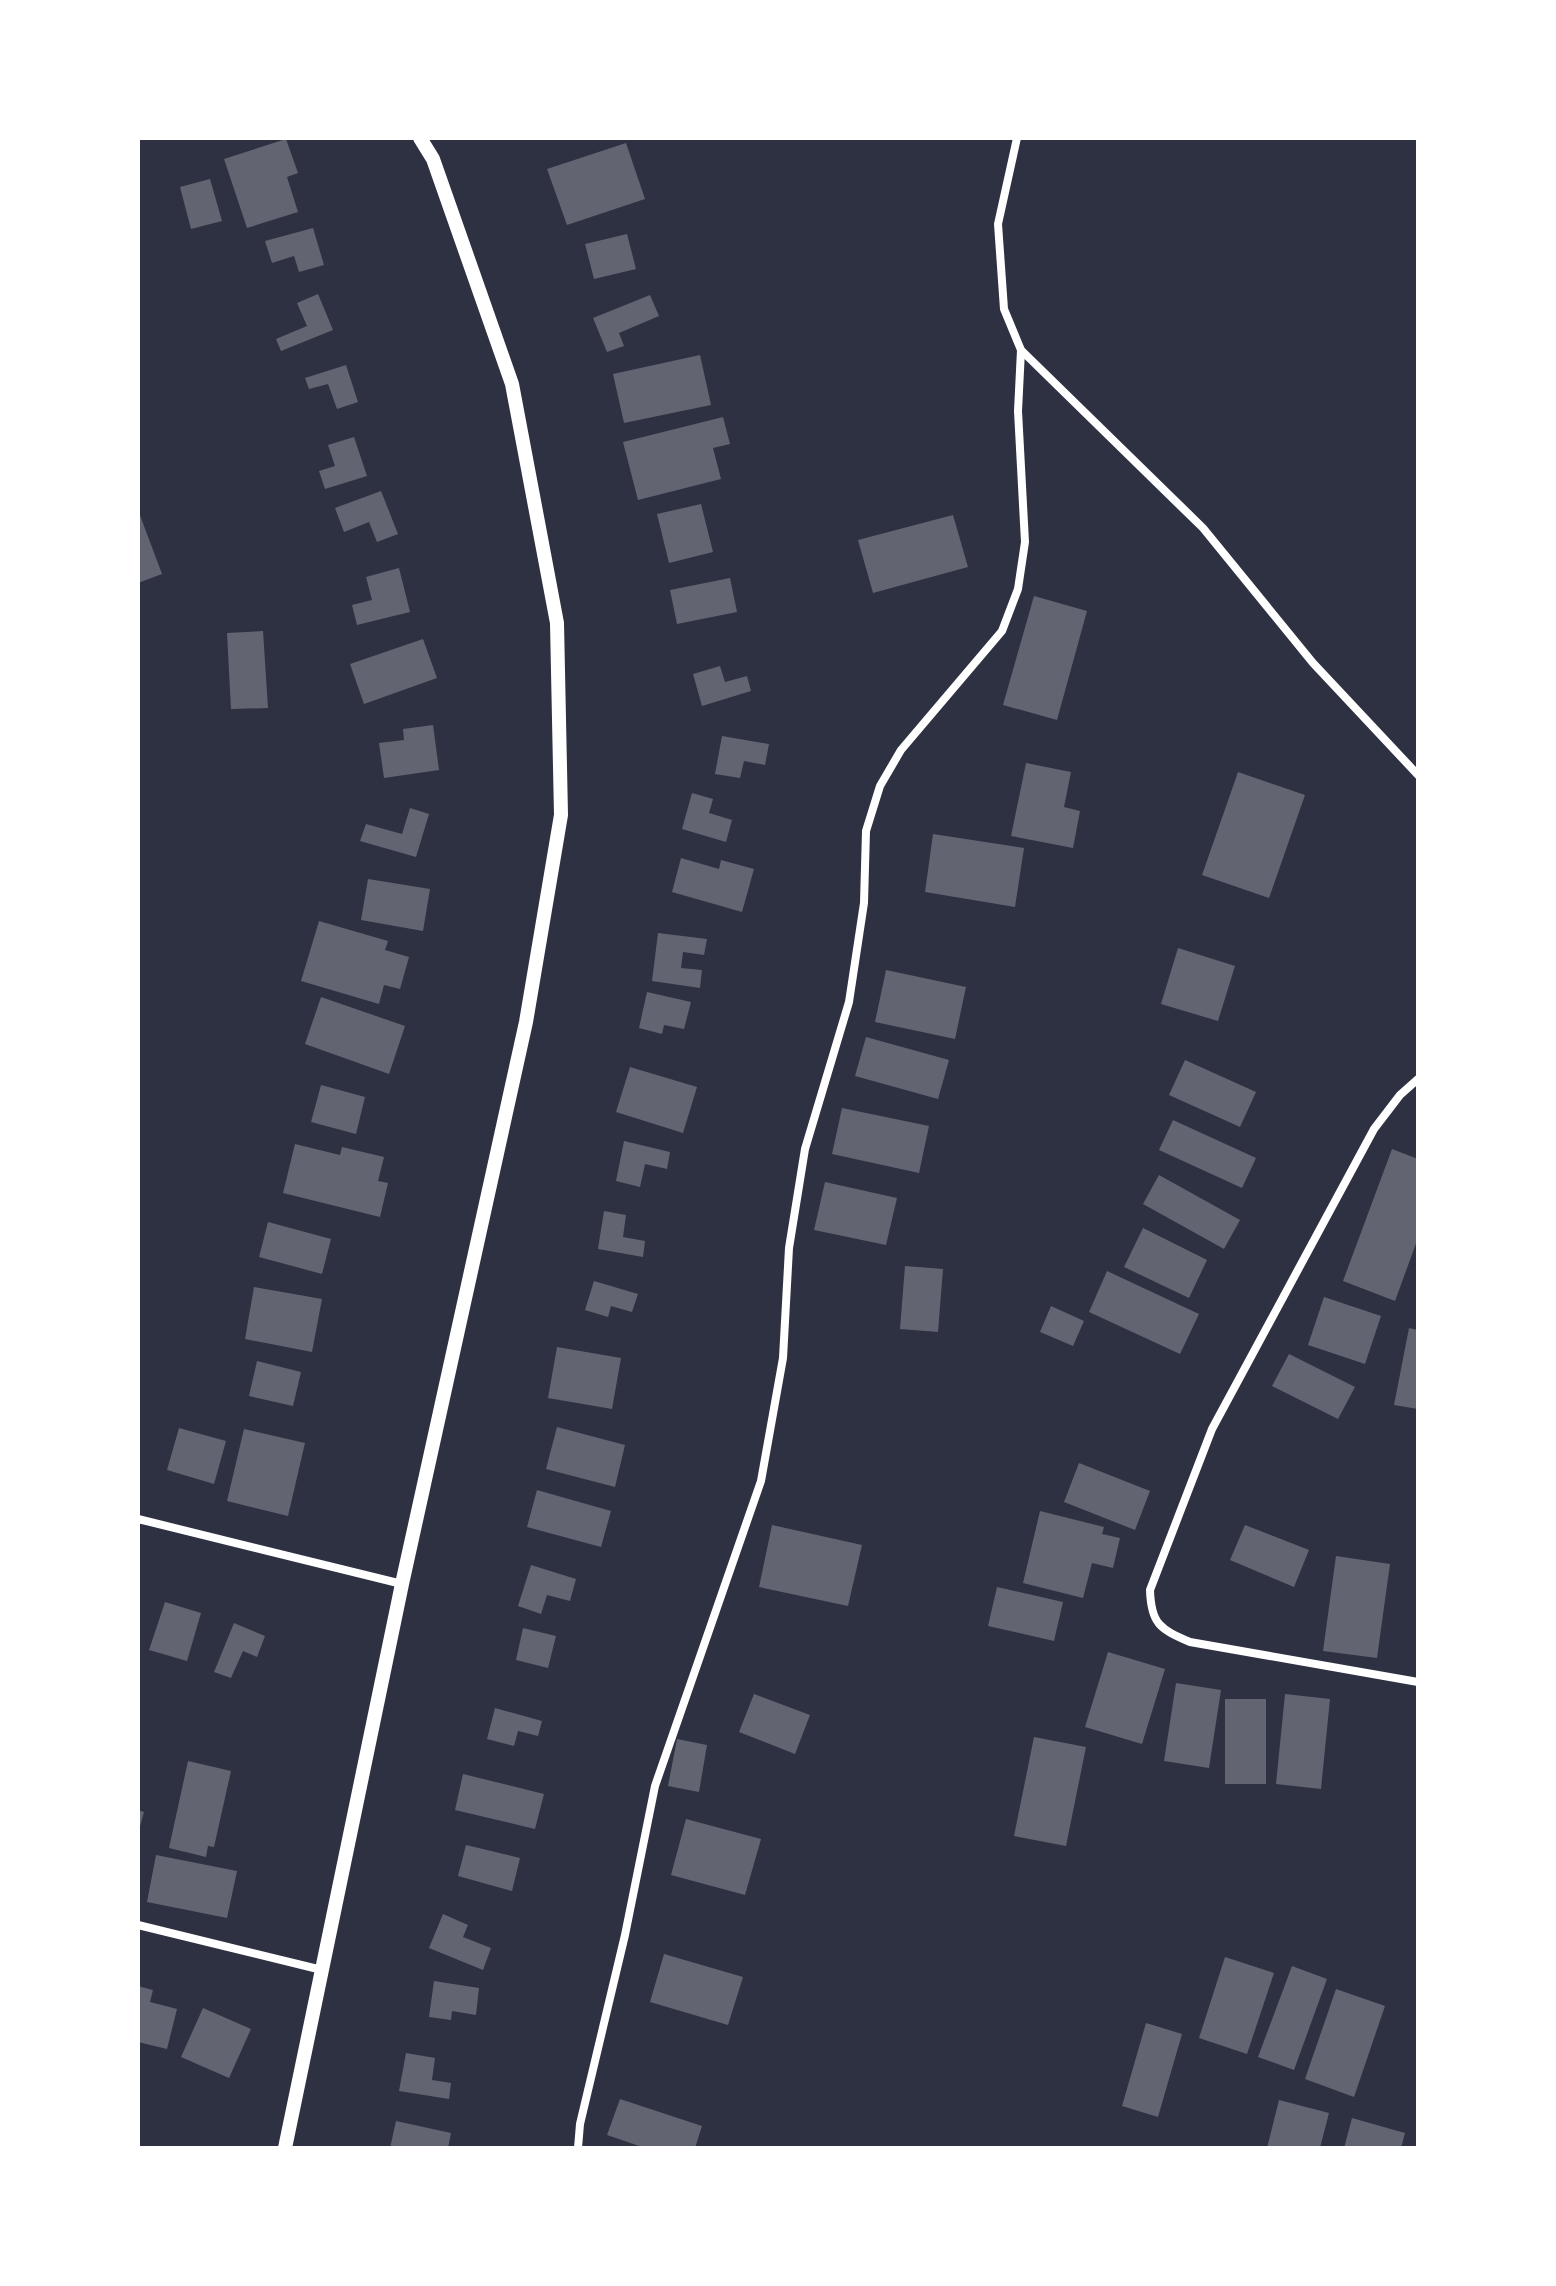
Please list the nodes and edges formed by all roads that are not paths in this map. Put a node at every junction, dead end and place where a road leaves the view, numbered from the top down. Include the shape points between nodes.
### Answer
1 (420, 138) edge
2 (1017, 138) edge
3 (1021, 350) junction
4 (1418, 775) edge
5 (1418, 1079) edge
6 (138, 1519) edge
7 (402, 1584) junction
8 (1418, 1682) edge
9 (138, 1925) edge
10 (322, 1970) junction
11 (285, 2148) edge
12 (578, 2148) edge

1 - 7 street via 433,159 512,384 557,623 561,815 526,1022
2 - 3 street via 998,224 1004,309
3 - 4 street via 1203,528 1313,663
3 - 12 street via 1018,411 1025,542 1018,589 1002,631 901,750 880,786 866,831 864,903 849,1002 805,1149 789,1248 783,1358 761,1481 655,1786
5 - 8 street via 1374,1129 1212,1429 1150,1590 1150,1611 1162,1629 1190,1642
6 - 7 street
7 - 10 street
9 - 10 street
10 - 11 street

